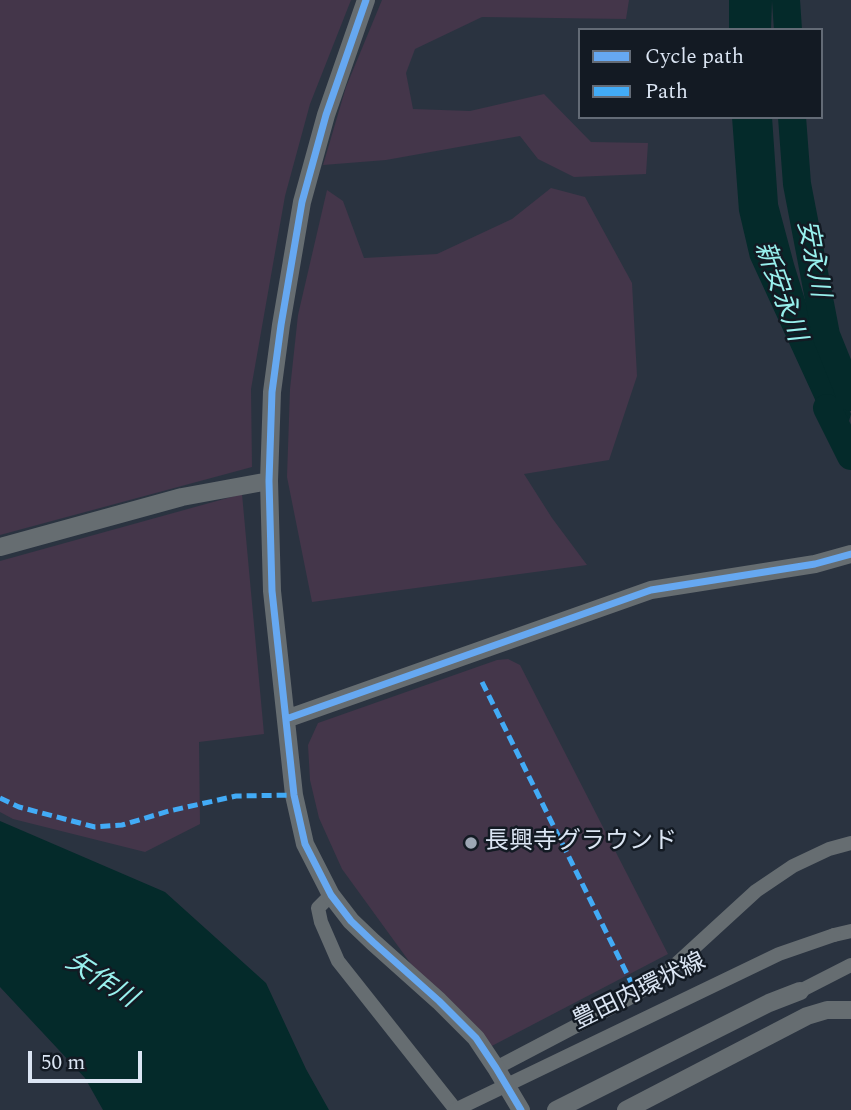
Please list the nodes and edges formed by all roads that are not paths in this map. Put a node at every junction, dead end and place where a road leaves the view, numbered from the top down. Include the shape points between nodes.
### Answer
1 (366, 0) edge
2 (269, 481) junction
3 (0, 547) edge
4 (851, 554) edge
5 (286, 719) junction
6 (851, 843) edge
7 (331, 895) junction
8 (851, 931) edge
9 (851, 965) edge
10 (800, 991) joint
11 (851, 1010) edge
12 (496, 1068) junction
13 (455, 1110) edge
14 (521, 1110) edge
15 (556, 1110) edge
16 (626, 1110) edge

1 - 2 street via 302,202 272,392
2 - 3 street via 182,497
2 - 5 street via 272,591
4 - 5 street via 651,590
5 - 7 street via 294,795 305,844
6 - 12 street via 793,866 756,891 637,994
7 - 12 street via 351,921 476,1038
7 - 13 street via 318,908 338,961
8 - 13 street, 豊田内環状線, bridge via 779,954
9 - 10 street
10 - 15 street
11 - 16 street via 807,1016
12 - 14 street

